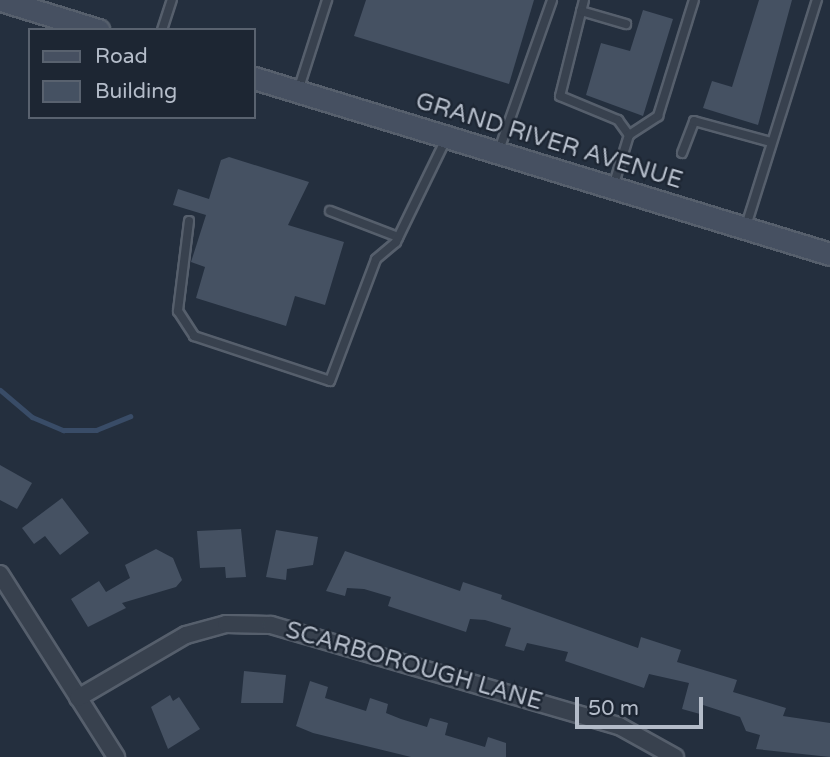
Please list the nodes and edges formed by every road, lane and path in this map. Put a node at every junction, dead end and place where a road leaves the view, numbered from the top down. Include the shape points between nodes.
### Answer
1 (1, 0) edge
2 (172, 0) edge
3 (327, 0) edge
4 (552, 0) edge
5 (584, 0) edge
6 (694, 0) edge
7 (817, 0) edge
8 (581, 11) junction
9 (626, 24) dead end
10 (91, 28) edge
11 (163, 28) edge
12 (256, 79) edge
13 (298, 91) junction
14 (629, 135) junction
15 (447, 137) junction
16 (771, 142) junction
17 (498, 153) junction
18 (682, 153) dead end
19 (612, 188) junction
20 (330, 211) dead end
21 (189, 221) dead end
22 (745, 229) junction
23 (398, 237) junction
24 (830, 254) edge
25 (0, 574) edge
26 (78, 698) junction
27 (116, 757) edge
28 (675, 757) edge

1 - 10 main road
2 - 11 lane
3 - 13 lane
4 - 17 lane
5 - 8 lane
6 - 14 lane via 658,116
7 - 16 lane
8 - 9 lane
8 - 14 lane via 560,96 618,120
12 - 13 main road, GRAND RIVER AVENUE
13 - 15 main road, GRAND RIVER AVENUE
14 - 19 lane
15 - 17 main road, GRAND RIVER AVENUE
15 - 23 lane
16 - 18 lane via 694,121
16 - 22 lane
17 - 19 main road, GRAND RIVER AVENUE
19 - 22 main road, GRAND RIVER AVENUE
20 - 23 lane
21 - 23 lane via 178,311 194,336 320,382 337,372 376,259
22 - 24 main road, GRAND RIVER AVENUE
25 - 26 street
26 - 27 street
26 - 28 street, SCARBOROUGH LANE via 186,635 226,624 271,625 619,726

